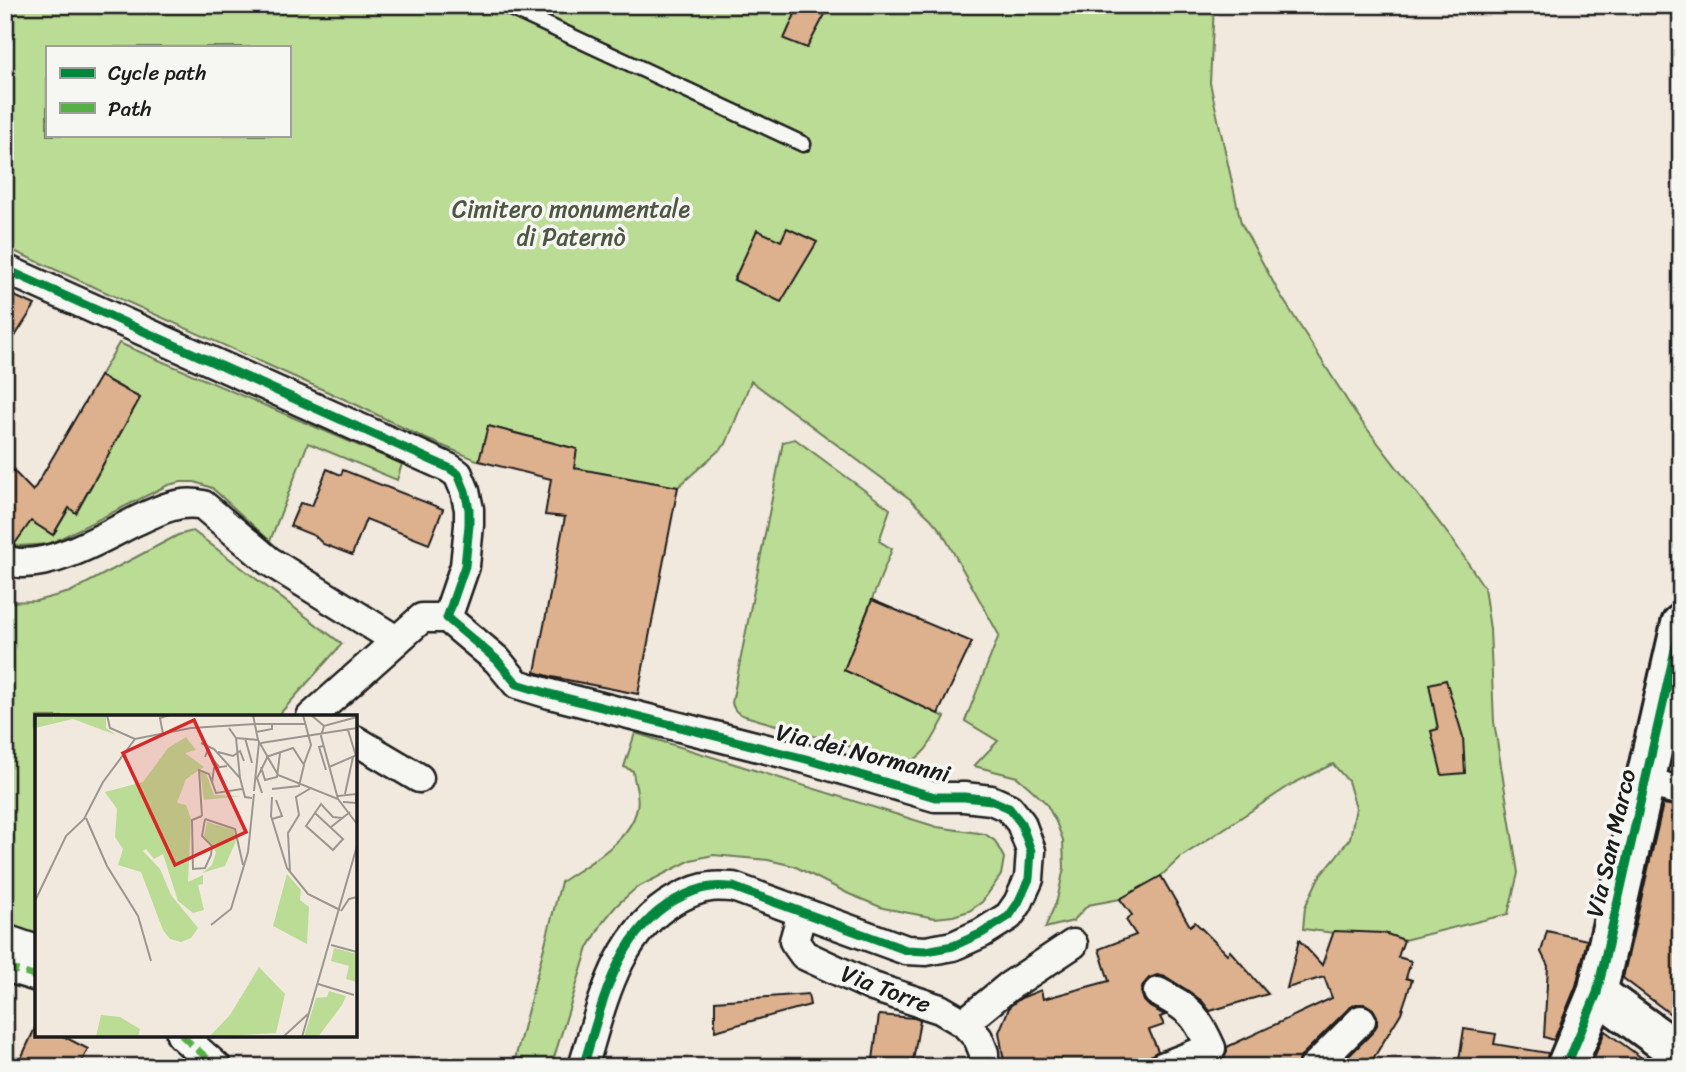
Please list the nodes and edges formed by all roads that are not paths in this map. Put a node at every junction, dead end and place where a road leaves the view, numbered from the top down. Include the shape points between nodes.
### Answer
1 (504, 5) edge
2 (803, 144) dead end
3 (5, 269) edge
4 (5, 560) edge
5 (447, 618) junction
6 (1681, 624) edge
7 (396, 640) junction
8 (314, 715) edge
9 (357, 741) edge
10 (419, 778) dead end
11 (1663, 787) edge
12 (802, 913) junction
13 (5, 939) edge
14 (1073, 944) dead end
15 (35, 949) edge
16 (5, 967) edge
17 (35, 976) edge
18 (1158, 992) dead end
19 (1597, 993) junction
20 (1361, 1020) dead end
21 (964, 1023) junction
22 (183, 1037) edge
23 (1681, 1054) edge
24 (217, 1067) edge
25 (583, 1067) edge
26 (984, 1067) edge
27 (1162, 1067) edge
28 (1314, 1067) edge
29 (1566, 1067) edge

1 - 2 lane
3 - 5 street via 458,474 469,509 469,526 465,566
4 - 7 street via 50,559 161,509 196,503 269,561
5 - 7 street via 422,618
5 - 12 street, Via dei Normanni via 497,660 517,684 935,797 991,800 1009,808 1021,823 1031,851 1029,879 1009,916 953,946 906,950
6 - 11 street, Via San Marco
7 - 8 street
9 - 10 street
11 - 19 street, Via San Marco
12 - 21 street, Via Torre via 794,941 804,955
12 - 25 street, Via dei Normanni via 733,887 712,887 664,906 647,920 620,958
13 - 15 street
14 - 21 street
16 - 17 street
18 - 27 street via 1184,1006 1200,1023 1211,1048
19 - 23 street
19 - 29 street, Via San Marco
20 - 28 street
21 - 26 street, Via Torre via 978,1038
22 - 24 street

